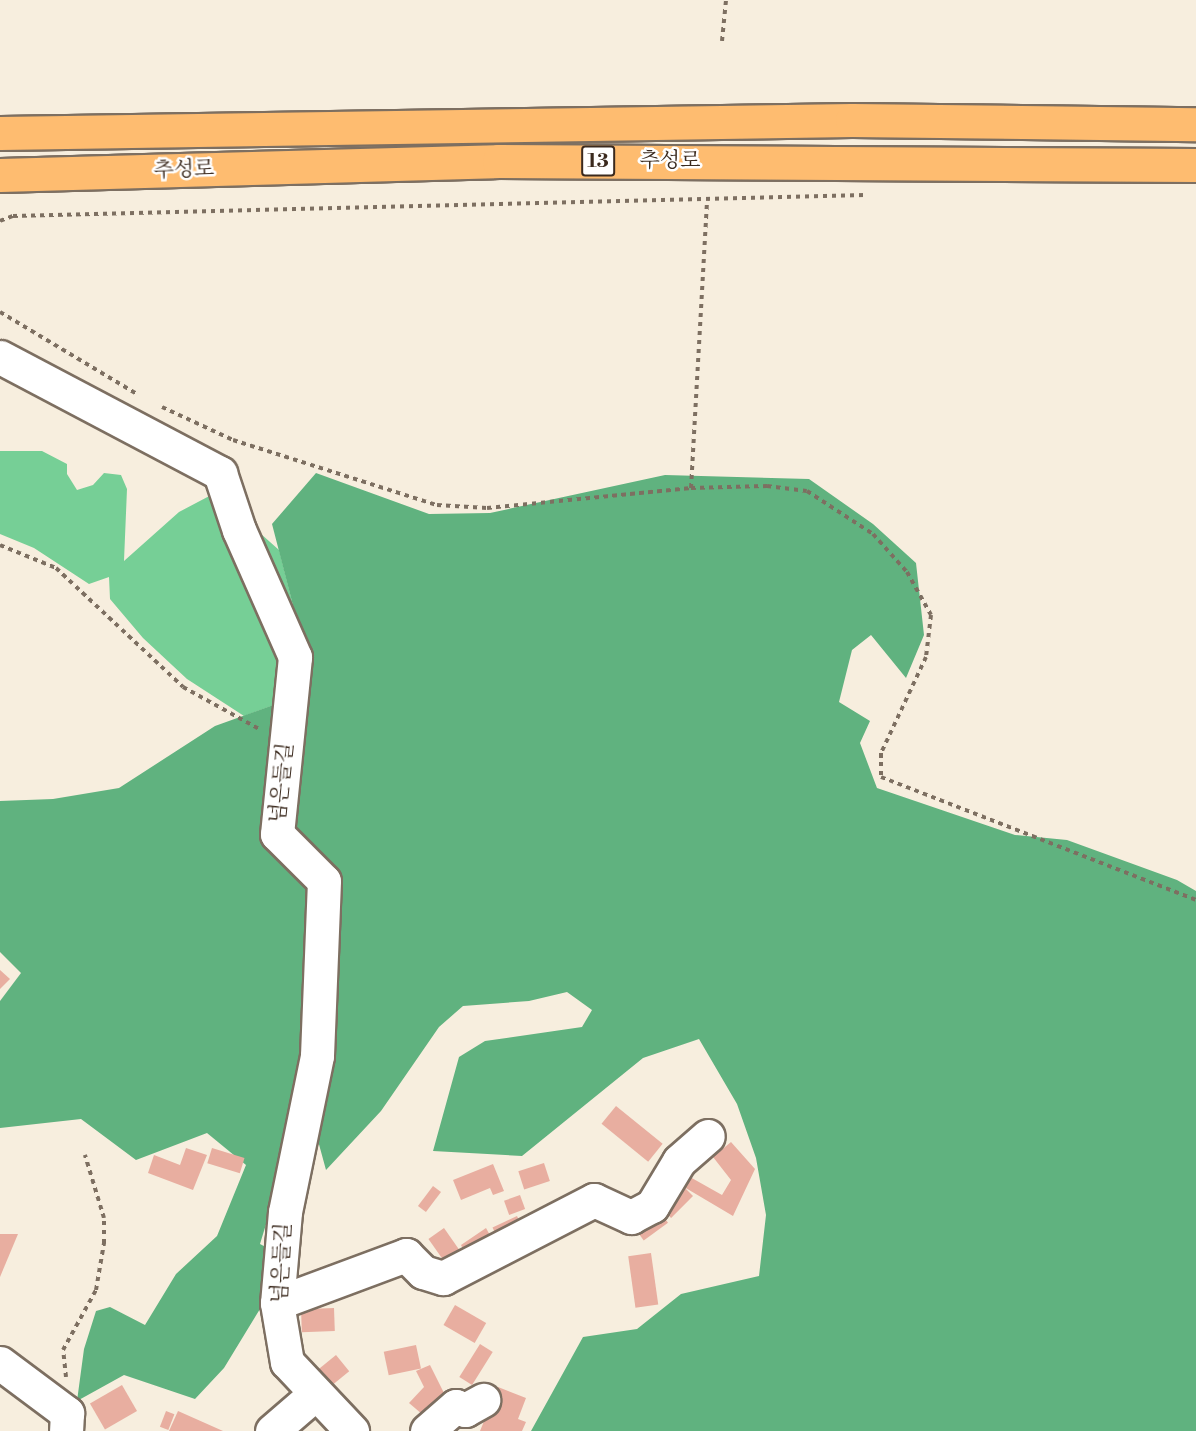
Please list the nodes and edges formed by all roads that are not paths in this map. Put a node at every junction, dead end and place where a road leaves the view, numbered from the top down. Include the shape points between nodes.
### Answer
1 (1196, 124) edge
2 (0, 133) edge
3 (1196, 165) edge
4 (0, 175) edge
5 (0, 357) edge
6 (708, 1136) dead end
7 (277, 1303) junction
8 (0, 1363) edge
9 (315, 1394) junction
10 (483, 1400) dead end
11 (67, 1422) edge
12 (272, 1431) edge
13 (352, 1431) edge
14 (427, 1431) edge

1 - 2 main road, 추성로 / 13 via 852,120
3 - 4 main road, 추성로 / 13 via 499,161
5 - 7 street, 넘은들길 via 220,473 239,530 295,657 277,834 324,881 317,1056 285,1212
6 - 7 street via 679,1161 652,1206 631,1218 594,1200 443,1278 423,1272 406,1255
7 - 9 street, 넘은들길 via 287,1362
8 - 11 street
9 - 12 street
9 - 13 street, 넘은들길
10 - 14 street via 465,1410 456,1406

